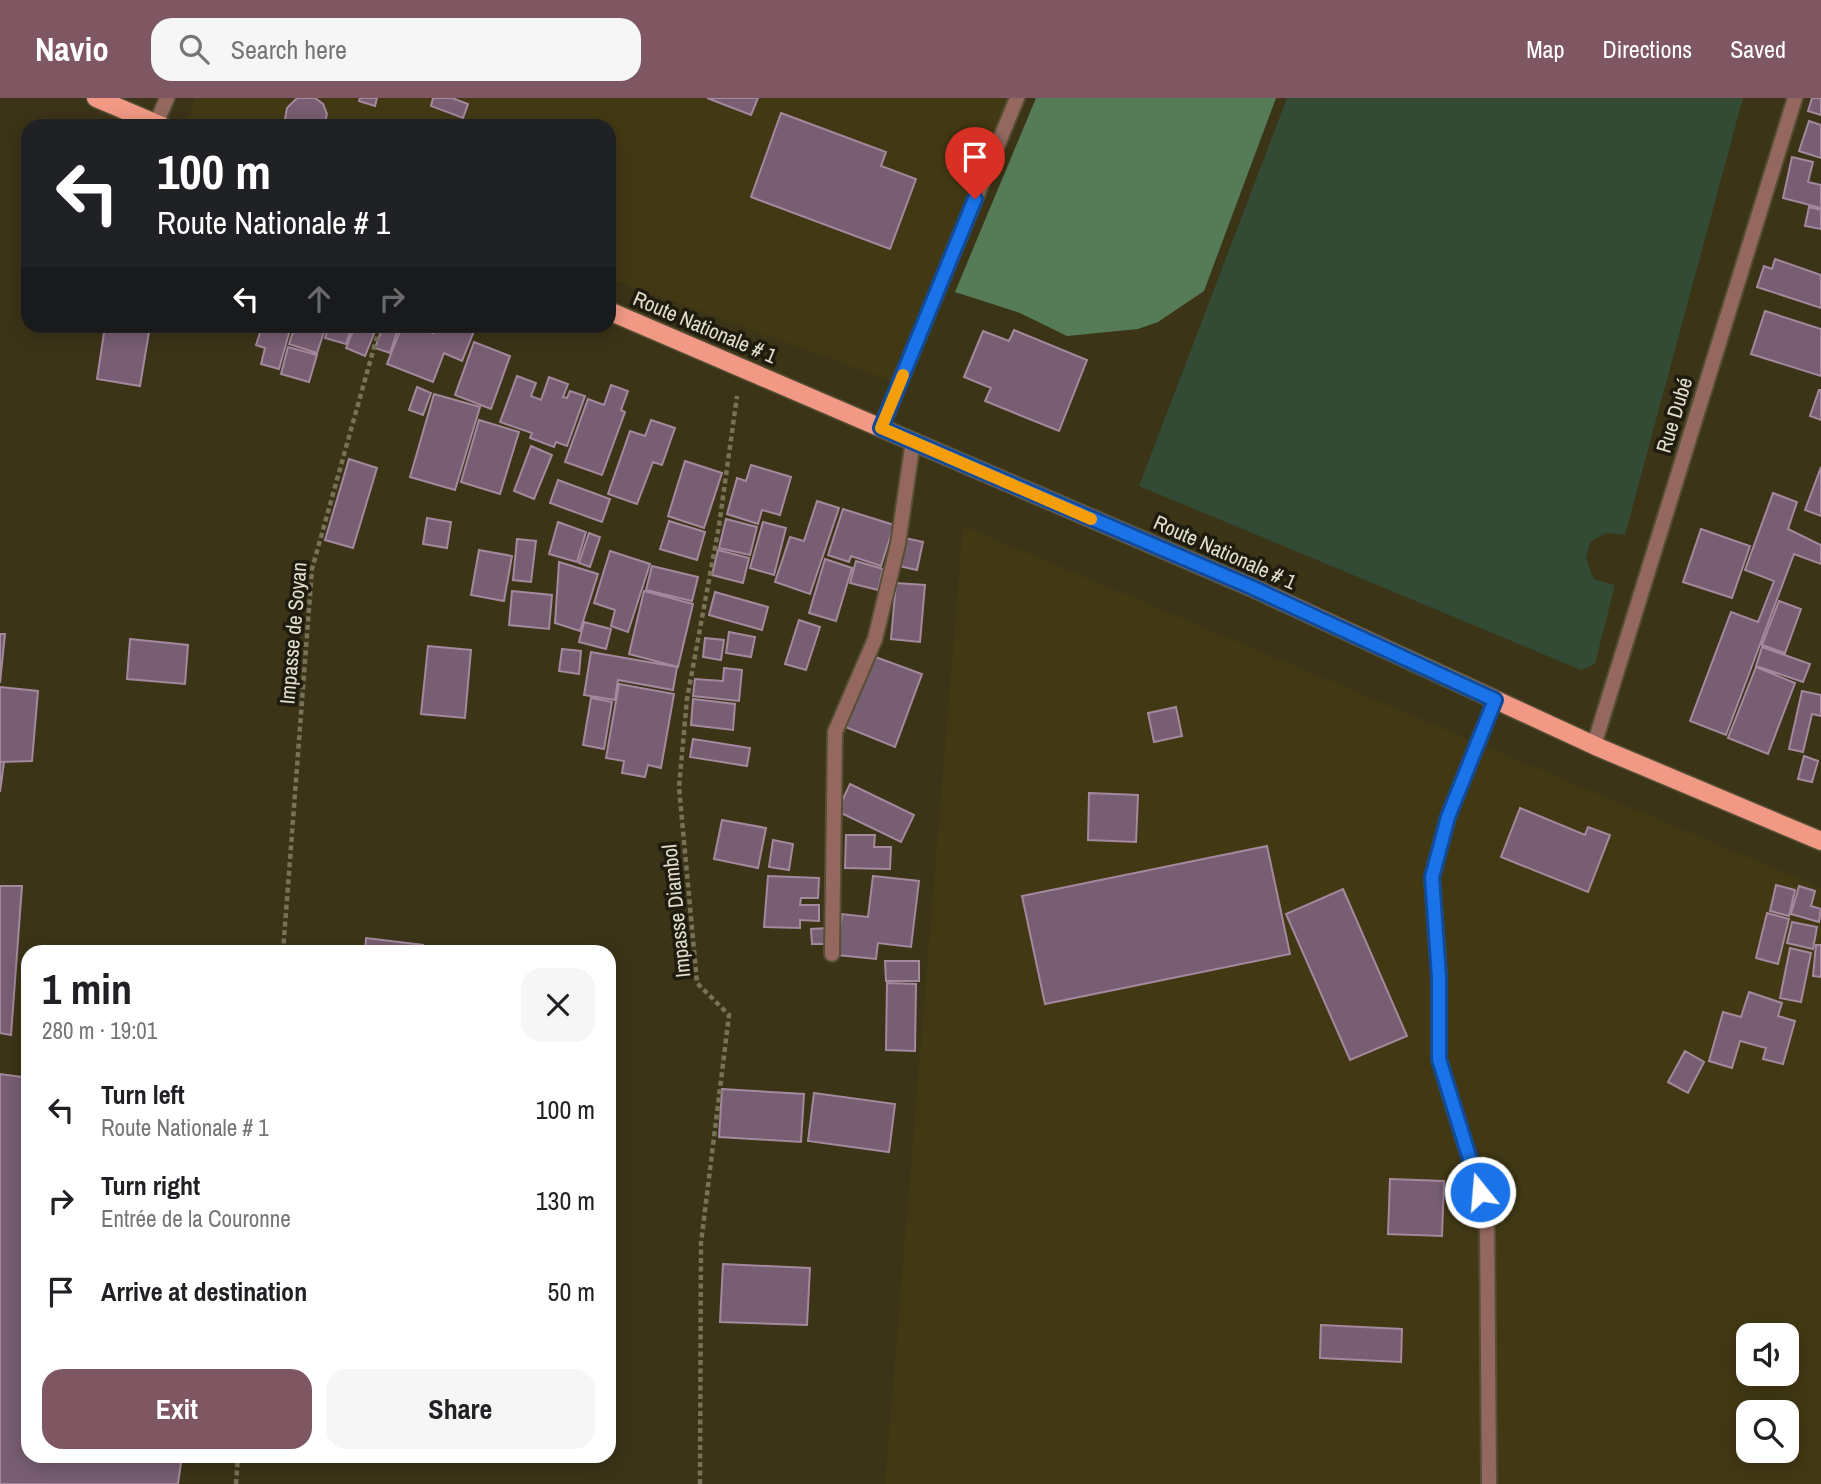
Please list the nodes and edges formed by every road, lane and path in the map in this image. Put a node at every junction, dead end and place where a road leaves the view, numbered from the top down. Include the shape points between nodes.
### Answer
1 (96, 98) edge
2 (167, 98) edge
3 (1017, 98) edge
4 (1795, 98) edge
5 (145, 119) edge
6 (161, 119) edge
7 (616, 314) edge
8 (378, 333) edge
9 (741, 367) junction
10 (881, 428) junction
11 (913, 442) junction
12 (1495, 700) junction
13 (1594, 745) junction
14 (1821, 841) edge
15 (284, 945) edge
16 (832, 954) dead end
17 (238, 1463) edge
18 (236, 1484) edge
19 (700, 1484) edge
20 (1489, 1484) edge

1 - 5 main road
2 - 6 street
3 - 10 street
4 - 13 street, Rue Dubé
7 - 9 main road, Route Nationale # 1
8 - 15 path, Impasse de Soyan via 312,569
9 - 10 main road, Route Nationale # 1
9 - 19 path, Impasse Diambol via 719,526 687,699 679,787 697,983 729,1016 701,1243
10 - 11 main road, Route Nationale # 1
11 - 12 main road, Route Nationale # 1 via 1251,587
11 - 16 street via 898,544 875,639 835,732
12 - 13 main road, Route Nationale # 1
12 - 20 street via 1448,817 1432,877 1439,1059 1487,1216
13 - 14 main road, Route Nationale # 1
17 - 18 path

